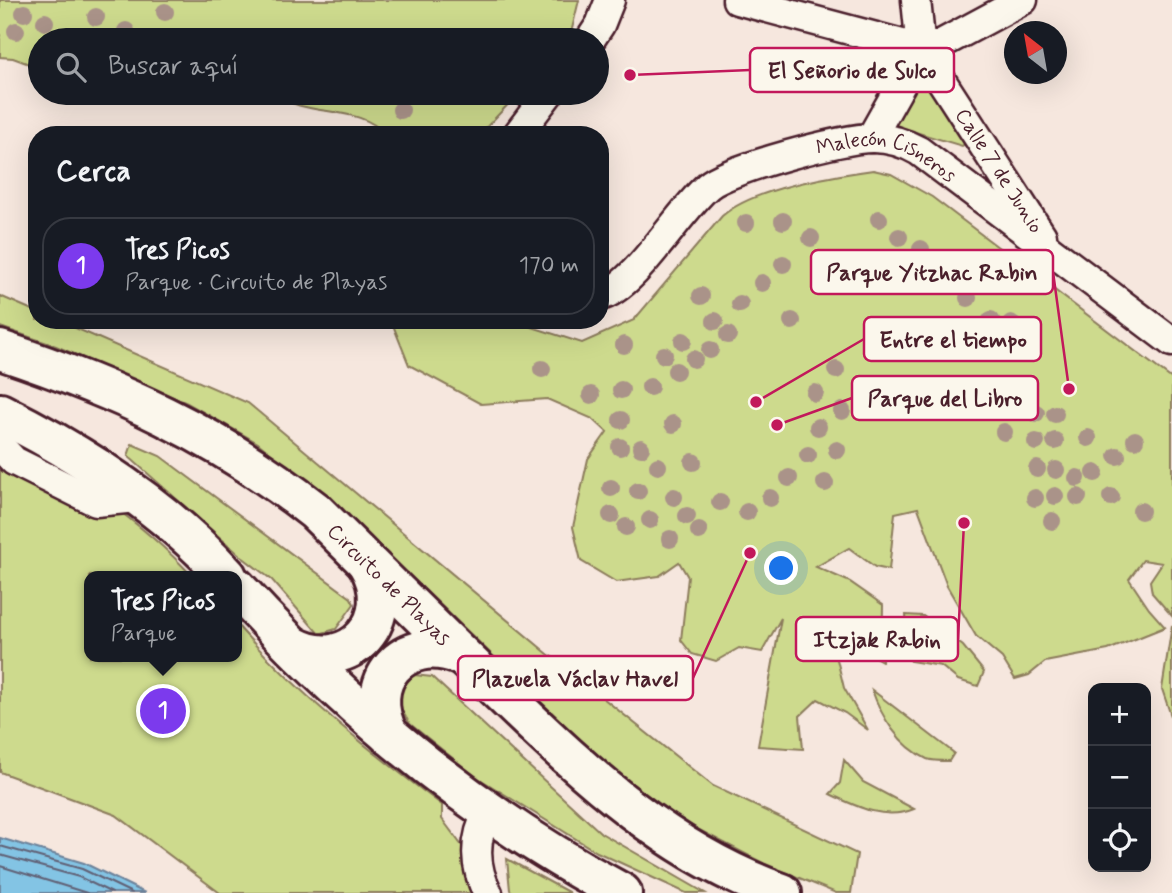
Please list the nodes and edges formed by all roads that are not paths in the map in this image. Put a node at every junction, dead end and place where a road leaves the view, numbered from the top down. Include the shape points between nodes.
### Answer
1 (610, 0) edge
2 (737, 0) edge
3 (916, 0) edge
4 (1023, 0) edge
5 (598, 28) edge
6 (921, 50) junction
7 (541, 105) edge
8 (524, 126) edge
9 (870, 138) junction
10 (1055, 256) junction
11 (609, 292) edge
12 (1172, 342) edge
13 (0, 350) edge
14 (0, 413) edge
15 (0, 446) edge
16 (136, 498) junction
17 (366, 561) junction
18 (222, 571) edge
19 (242, 593) edge
20 (293, 646) junction
21 (460, 655) junction
22 (389, 735) junction
23 (488, 813) junction
24 (488, 893) edge
25 (622, 893) edge
26 (782, 893) edge

1 - 5 street
2 - 6 street
3 - 6 street, Calle 7 de Junio
4 - 6 street via 942,44
6 - 9 street
6 - 10 street, Calle 7 de Junio
7 - 8 street
9 - 10 street, Malecón Cisneros via 919,151
9 - 11 street, Malecón Cisneros via 721,177 697,197 619,288
10 - 12 street, Malecón Cisneros
13 - 17 highway, Circuito de Playas via 125,395 227,447 315,511
14 - 16 highway via 78,456
15 - 16 street via 14,461 96,502
16 - 18 highway
17 - 20 highway via 379,590 379,606 366,635 339,653 306,654
17 - 21 highway, Circuito de Playas
19 - 20 highway
20 - 22 highway
21 - 22 highway via 417,650 392,667 379,693
21 - 26 highway, Circuito de Playas via 580,769 656,829
22 - 23 highway
23 - 24 street via 476,852 480,879
23 - 25 highway via 557,859

